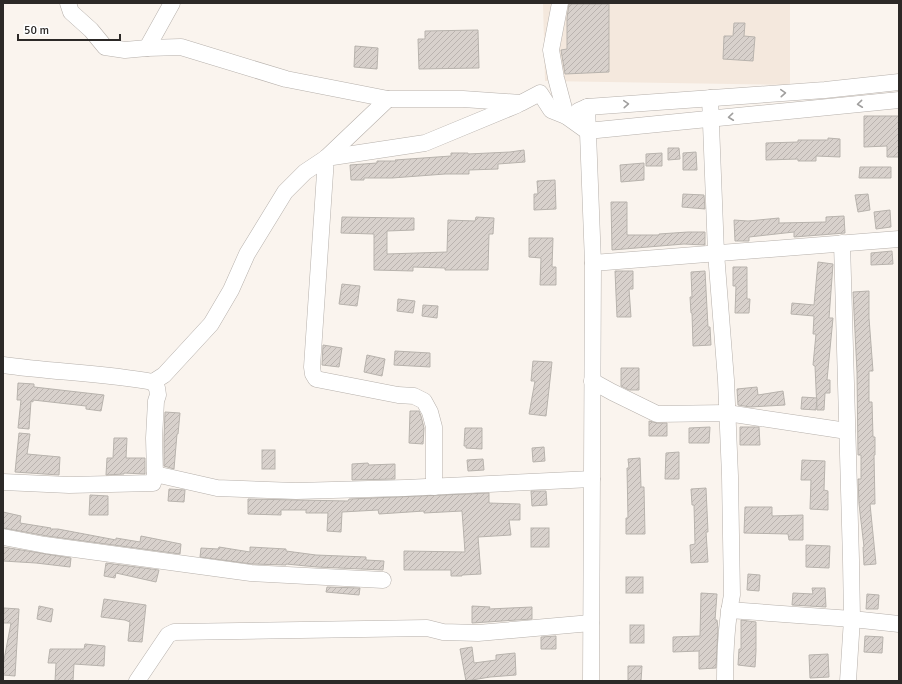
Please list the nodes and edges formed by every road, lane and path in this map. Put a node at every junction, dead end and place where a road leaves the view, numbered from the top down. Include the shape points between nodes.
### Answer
1 (68, 3) edge
2 (172, 3) edge
3 (560, 3) edge
4 (147, 48) junction
5 (899, 82) edge
6 (710, 98) junction
7 (388, 99) junction
8 (899, 100) edge
9 (521, 103) junction
10 (587, 107) junction
11 (566, 116) junction
12 (711, 119) junction
13 (587, 131) junction
14 (326, 158) junction
15 (899, 239) edge
16 (842, 243) junction
17 (716, 253) junction
18 (593, 263) junction
19 (3, 366) edge
20 (592, 381) junction
21 (153, 382) junction
22 (727, 413) junction
23 (847, 431) junction
24 (155, 474) junction
25 (592, 479) junction
26 (3, 482) edge
27 (434, 487) junction
28 (3, 537) edge
29 (383, 580) dead end
30 (729, 610) junction
31 (852, 619) junction
32 (591, 623) junction
33 (899, 624) edge
34 (586, 680) edge
35 (137, 681) edge
36 (726, 681) edge
37 (848, 681) edge

1 - 4 street via 70,12 91,30 105,48
2 - 4 street
3 - 11 street via 551,50
4 - 7 street via 181,47 286,79
6 -> 5 street
10 -> 6 street
6 - 12 street
7 - 9 street via 463,99
7 - 14 street
8 -> 12 street
9 - 11 street via 540,93 551,110
9 - 14 street via 425,143
10 - 11 street
10 - 13 street
11 - 13 street
12 - 13 street
12 - 17 street
13 - 18 street
14 - 21 street via 305,172 285,192 247,254 231,290 211,324 164,375
14 - 27 street via 313,374 316,379 414,396 424,401 434,427
15 - 16 street
16 - 17 street
16 - 23 street
17 - 18 street
17 - 22 street
18 - 20 street
19 - 21 street via 128,377
20 - 22 street via 657,414
20 - 25 street
21 - 24 street via 158,388 154,438
22 - 23 street
22 - 30 street via 732,587
23 - 31 street
24 - 26 street via 153,484
24 - 27 street via 217,488 296,491
25 - 27 street
25 - 32 street
28 - 29 street via 252,573
30 - 31 street
30 - 36 street via 725,654
31 - 33 street
31 - 37 street
32 - 34 street
32 - 35 street via 478,633 443,632 427,628 174,632 168,635

